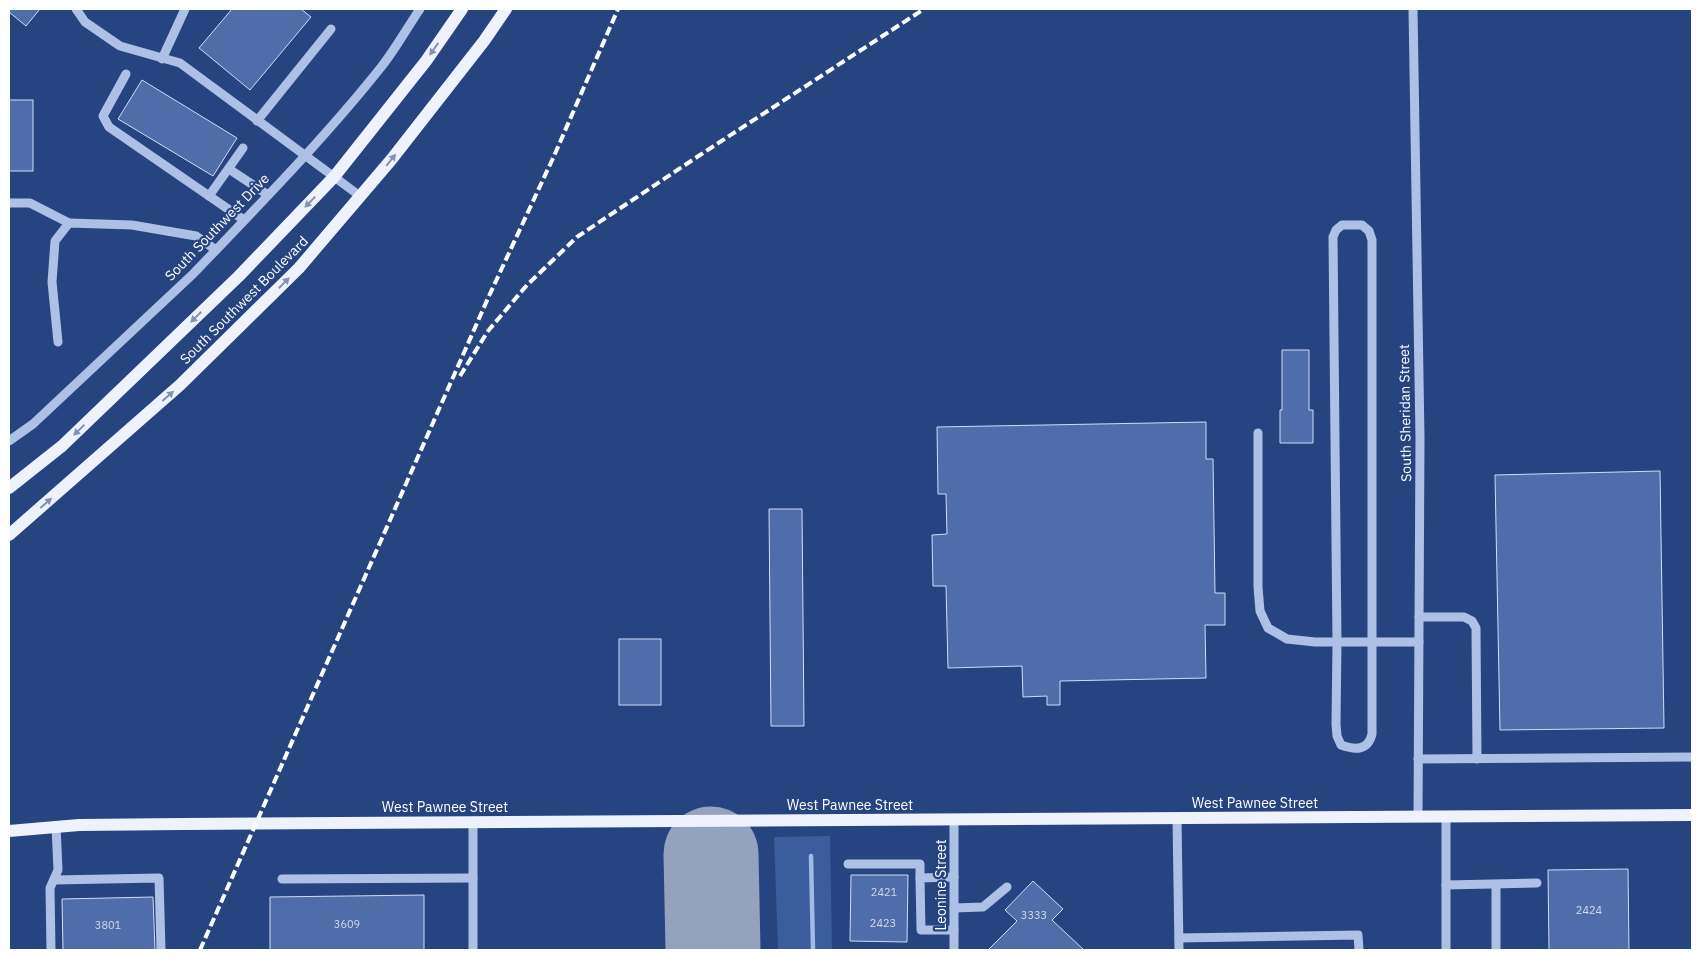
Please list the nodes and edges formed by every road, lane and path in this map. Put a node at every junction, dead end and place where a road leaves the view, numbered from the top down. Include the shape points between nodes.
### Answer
1 (76, 9) edge
2 (185, 9) edge
3 (420, 9) edge
4 (462, 9) edge
5 (506, 9) edge
6 (1412, 9) edge
7 (331, 29) dead end
8 (162, 59) junction
9 (126, 74) dead end
10 (257, 121) junction
11 (243, 148) dead end
12 (305, 156) junction
13 (228, 169) junction
14 (334, 177) junction
15 (268, 195) junction
16 (209, 196) junction
17 (360, 196) junction
18 (9, 203) edge
19 (244, 220) junction
20 (69, 223) junction
21 (216, 250) junction
22 (58, 342) dead end
23 (1258, 434) dead end
24 (9, 441) edge
25 (9, 488) edge
26 (9, 535) edge
27 (1419, 617) junction
28 (1337, 642) junction
29 (1373, 642) junction
30 (1419, 642) junction
31 (1692, 757) edge
32 (1418, 759) junction
33 (1477, 759) junction
34 (1692, 815) edge
35 (1418, 817) junction
36 (1446, 817) junction
37 (1177, 818) junction
38 (954, 819) junction
39 (473, 822) junction
40 (56, 826) junction
41 (9, 831) edge
42 (848, 864) dead end
43 (954, 877) junction
44 (473, 878) junction
45 (920, 878) junction
46 (282, 879) dead end
47 (54, 880) junction
48 (1537, 883) dead end
49 (1446, 885) junction
50 (1496, 885) junction
51 (1007, 887) dead end
52 (954, 908) junction
53 (954, 930) junction
54 (1179, 938) junction
55 (51, 950) edge
56 (161, 950) edge
57 (473, 950) edge
58 (954, 950) edge
59 (1179, 950) edge
60 (1359, 950) edge
61 (1446, 950) edge
62 (1496, 950) edge

1 - 8 street via 84,22 120,46
2 - 8 street
3 - 12 street, South Southwest Drive via 383,65
4 -> 14 main road, South Southwest Boulevard via 426,61
17 -> 5 main road, South Southwest Boulevard
6 - 27 street, South Sheridan Street via 1420,438
7 - 10 street
8 - 10 street via 180,64
9 - 16 street via 103,116 109,127
10 - 12 street
11 - 13 street
12 - 14 street
12 - 15 street, South Southwest Drive
13 - 15 street
13 - 16 street
14 - 17 street
14 -> 25 main road, South Southwest Boulevard via 239,276 69,439
15 - 19 street, South Southwest Drive
16 - 19 street
26 -> 17 main road, South Southwest Boulevard via 180,385 299,268
18 - 20 street via 30,203
19 - 21 street, South Southwest Drive
20 - 21 street via 132,224 196,236
20 - 22 street via 55,241 52,282
21 - 24 street, South Southwest Drive via 33,424
23 - 28 street via 1260,611 1268,628 1287,639
27 - 30 street, South Sheridan Street
27 - 33 street via 1464,617 1476,628
28 - 29 street
28 - 29 street via 1337,736 1341,744 1350,748 1363,747 1370,742 1372,734
28 - 29 street via 1333,237 1342,225 1362,226 1370,231 1372,240
29 - 30 street
30 - 32 street, South Sheridan Street
31 - 33 street
32 - 33 street
32 - 35 street, South Sheridan Street
34 - 36 main road, West Pawnee Street
35 - 36 main road, West Pawnee Street
35 - 37 main road, West Pawnee Street
36 - 49 street
37 - 38 main road, West Pawnee Street
37 - 54 street
38 - 39 main road, West Pawnee Street
38 - 43 street, Leonine Street
39 - 40 main road, West Pawnee Street
39 - 44 street
40 - 41 main road, West Pawnee Street
40 - 47 street via 58,870
42 - 45 street via 920,864
43 - 45 street
43 - 52 street, Leonine Street
44 - 46 street
44 - 57 street
45 - 53 street via 921,930
47 - 55 street via 50,888
47 - 56 street via 159,878
48 - 50 street
49 - 50 street
49 - 61 street
50 - 62 street
51 - 52 street via 983,907
52 - 53 street, Leonine Street
53 - 58 street, Leonine Street
54 - 59 street
54 - 60 street via 1358,935

